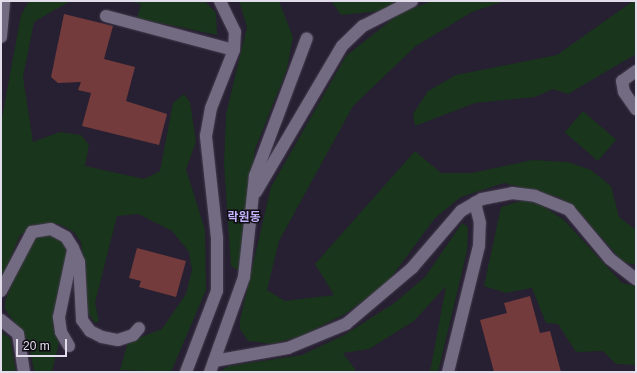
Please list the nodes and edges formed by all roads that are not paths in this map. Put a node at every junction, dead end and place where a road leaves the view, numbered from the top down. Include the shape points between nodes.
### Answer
1 (4, 1) edge
2 (220, 1) edge
3 (412, 1) edge
4 (106, 16) dead end
5 (1, 38) edge
6 (307, 38) dead end
7 (234, 50) junction
8 (636, 71) edge
9 (636, 109) edge
10 (253, 196) junction
11 (475, 203) junction
12 (74, 248) junction
13 (636, 279) edge
14 (1, 291) edge
15 (1, 320) edge
16 (139, 328) dead end
17 (68, 346) dead end
18 (212, 366) edge
19 (24, 372) edge
20 (186, 372) edge
21 (448, 372) edge

1 - 5 street
2 - 7 street via 235,32
3 - 10 street via 363,26 342,46
4 - 7 street
6 - 10 street via 267,138
7 - 20 street via 211,108 206,136 217,238 217,291
8 - 9 street via 622,81 624,92
10 - 18 street via 244,277
11 - 13 street via 512,193 535,196 569,210 610,260
11 - 18 street via 461,211 388,292 346,324 288,348
11 - 21 street via 480,223 479,246
12 - 14 street via 66,237 51,229 32,232
12 - 16 street via 78,262 82,320 90,331 102,337 118,340 133,336
12 - 17 street via 59,317 61,332
15 - 19 street via 18,334

